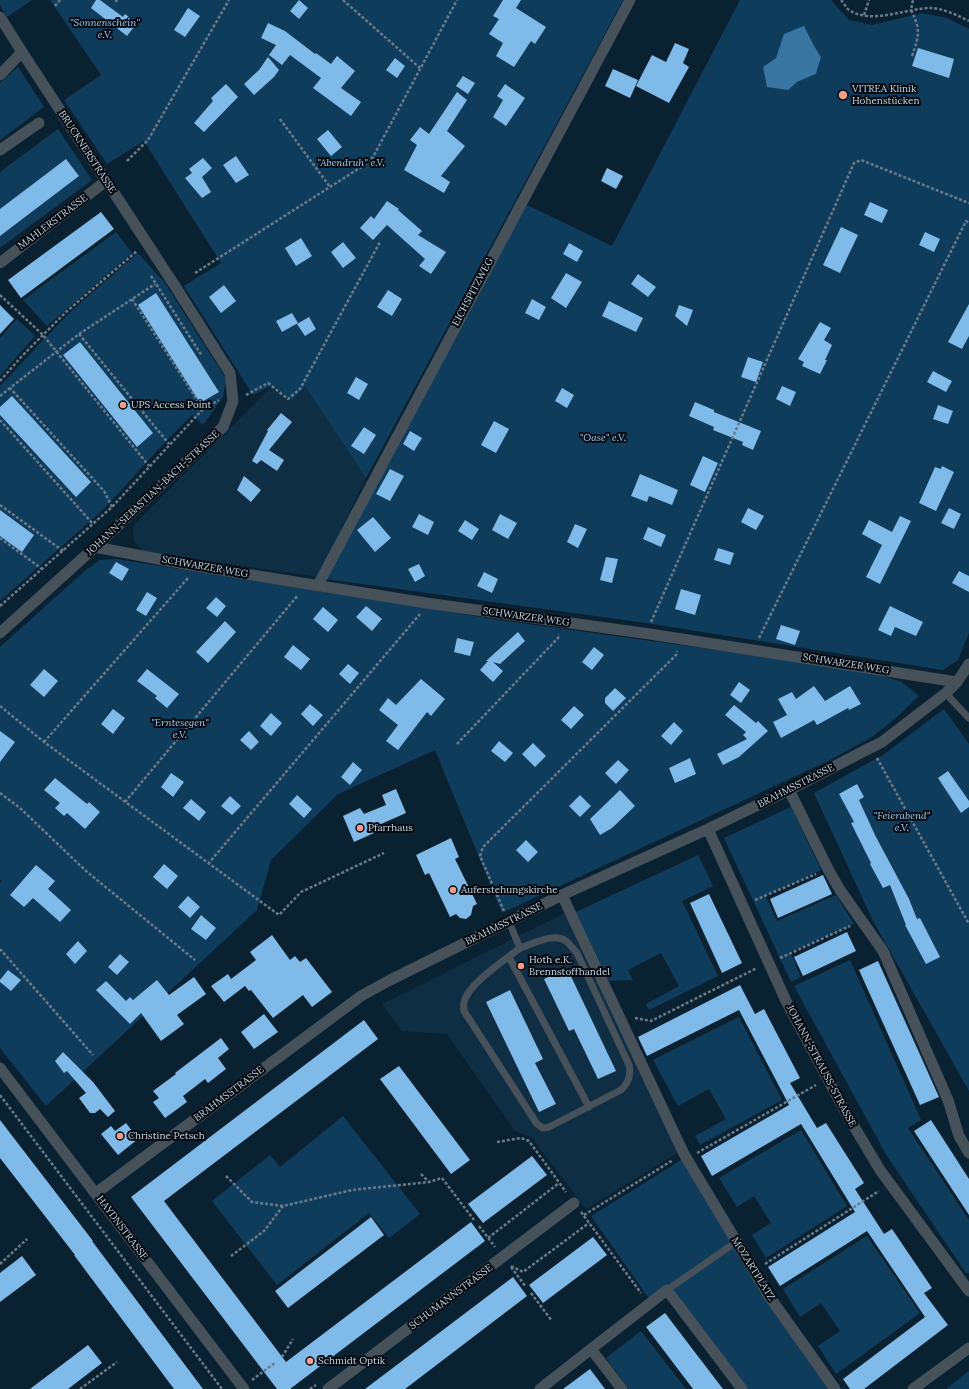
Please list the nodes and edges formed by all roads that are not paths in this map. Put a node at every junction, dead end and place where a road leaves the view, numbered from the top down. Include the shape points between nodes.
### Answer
1 (630, 0) edge
2 (0, 17) edge
3 (22, 52) junction
4 (0, 75) edge
5 (39, 123) dead end
6 (0, 150) edge
7 (106, 181) junction
8 (0, 263) edge
9 (234, 401) joint
10 (95, 548) junction
11 (318, 585) junction
12 (0, 632) edge
13 (969, 665) edge
14 (957, 682) junction
15 (947, 692) junction
16 (969, 718) edge
17 (789, 790) junction
18 (708, 829) junction
19 (562, 895) junction
20 (509, 922) junction
21 (520, 948) junction
22 (509, 956) junction
23 (0, 1068) edge
24 (589, 1107) junction
25 (969, 1153) edge
26 (96, 1193) junction
27 (574, 1203) dead end
28 (736, 1242) junction
29 (968, 1287) edge
30 (667, 1290) junction
31 (969, 1348) edge
32 (591, 1349) junction
33 (244, 1389) edge
34 (328, 1389) edge
35 (540, 1389) edge
36 (622, 1389) edge
37 (742, 1389) edge
38 (835, 1389) edge
39 (913, 1389) edge

1 - 11 street, EICHSPITZWEG
2 - 3 street, BRUCKNERSTRASSE
3 - 4 street
3 - 7 street, BRUCKNERSTRASSE
5 - 6 street
7 - 8 street, MAHLERSTRASSE
7 - 9 street, BRUCKNERSTRASSE via 230,373
9 - 10 street, JOHANN-SEBASTIAN-BACH-STRASSE via 223,427
10 - 11 street, SCHWARZER WEG
10 - 12 street, JOHANN-SEBASTIAN-BACH-STRASSE
11 - 14 street, SCHWARZER WEG
13 - 14 street, BRAHMSSTRASSE
14 - 15 street, BRAHMSSTRASSE
15 - 16 lane
15 - 17 street, BRAHMSSTRASSE via 882,742
17 - 18 street, BRAHMSSTRASSE
17 - 25 street via 840,890 883,951 948,1100 959,1136
18 - 19 street, BRAHMSSTRASSE
18 - 29 street, JOHANN-STRAUSS-STRASSE via 786,1001 827,1078 889,1184
19 - 20 street, BRAHMSSTRASSE
19 - 28 street, MOZARTPLATZ via 683,1152
20 - 21 lane
20 - 26 street, BRAHMSSTRASSE via 361,996
21 - 22 lane
21 - 24 lane via 559,938 571,946 577,953 629,1065 630,1078 624,1087
22 - 24 lane
22 - 24 lane via 475,985 465,998 464,1011 537,1124 543,1128 549,1127
23 - 26 street, HAYDNSTRASSE
26 - 33 street, HAYDNSTRASSE
27 - 34 street, SCHUMANNSTRASSE via 506,1262
28 - 30 lane
28 - 38 street, MOZARTPLATZ via 769,1296
30 - 32 street
30 - 37 street
31 - 39 street
32 - 35 street
32 - 36 street

